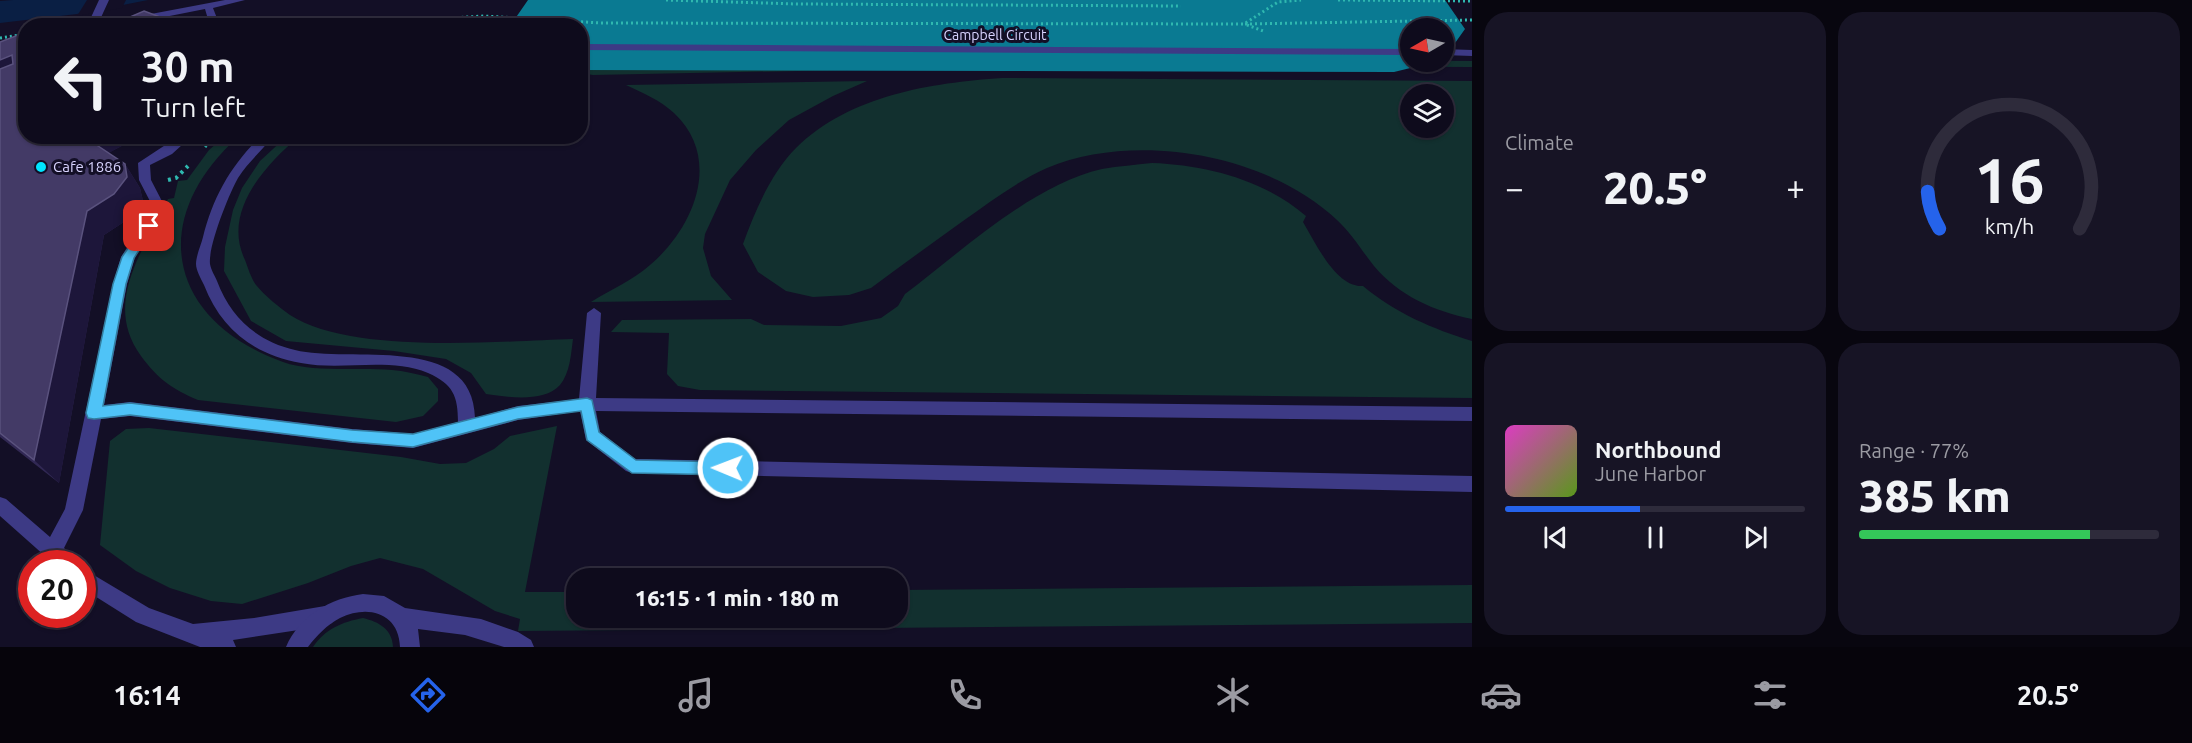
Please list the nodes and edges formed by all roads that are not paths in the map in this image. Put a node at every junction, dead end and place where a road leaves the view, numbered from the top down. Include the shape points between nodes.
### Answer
1 (104, 0) edge
2 (240, 0) edge
3 (208, 6) junction
4 (95, 18) edge
5 (144, 18) edge
6 (212, 18) edge
7 (588, 47) edge
8 (1400, 52) edge
9 (1454, 52) edge
10 (1472, 53) edge
11 (177, 144) edge
12 (260, 144) edge
13 (594, 314) dead end
14 (587, 404) junction
15 (94, 413) junction
16 (1472, 414) edge
17 (467, 428) junction
18 (1472, 484) edge
19 (0, 505) edge
20 (53, 550) joint
21 (96, 586) edge
22 (326, 616) junction
23 (401, 617) junction
24 (194, 634) junction
25 (226, 647) edge
26 (296, 647) edge
27 (410, 647) edge
28 (524, 647) edge

1 - 4 street
2 - 3 street
3 - 5 street
3 - 6 street
7 - 8 street, Campbell Circuit
9 - 10 street
11 - 15 street via 144,163 145,180 159,207 128,257
12 - 17 street via 223,192 203,264 229,319 265,346 303,358 379,359 417,365 445,375 464,394
13 - 14 street
14 - 16 street
14 - 17 street via 518,413
14 - 18 street via 592,435 632,466
15 - 17 street via 130,409 413,441
15 - 20 street via 74,510
19 - 20 street
21 - 24 street via 143,615
22 - 23 street via 346,606 368,603 387,606
22 - 24 street
22 - 26 street via 306,632
23 - 27 street via 409,632
23 - 28 street via 457,624 512,639
24 - 25 street

